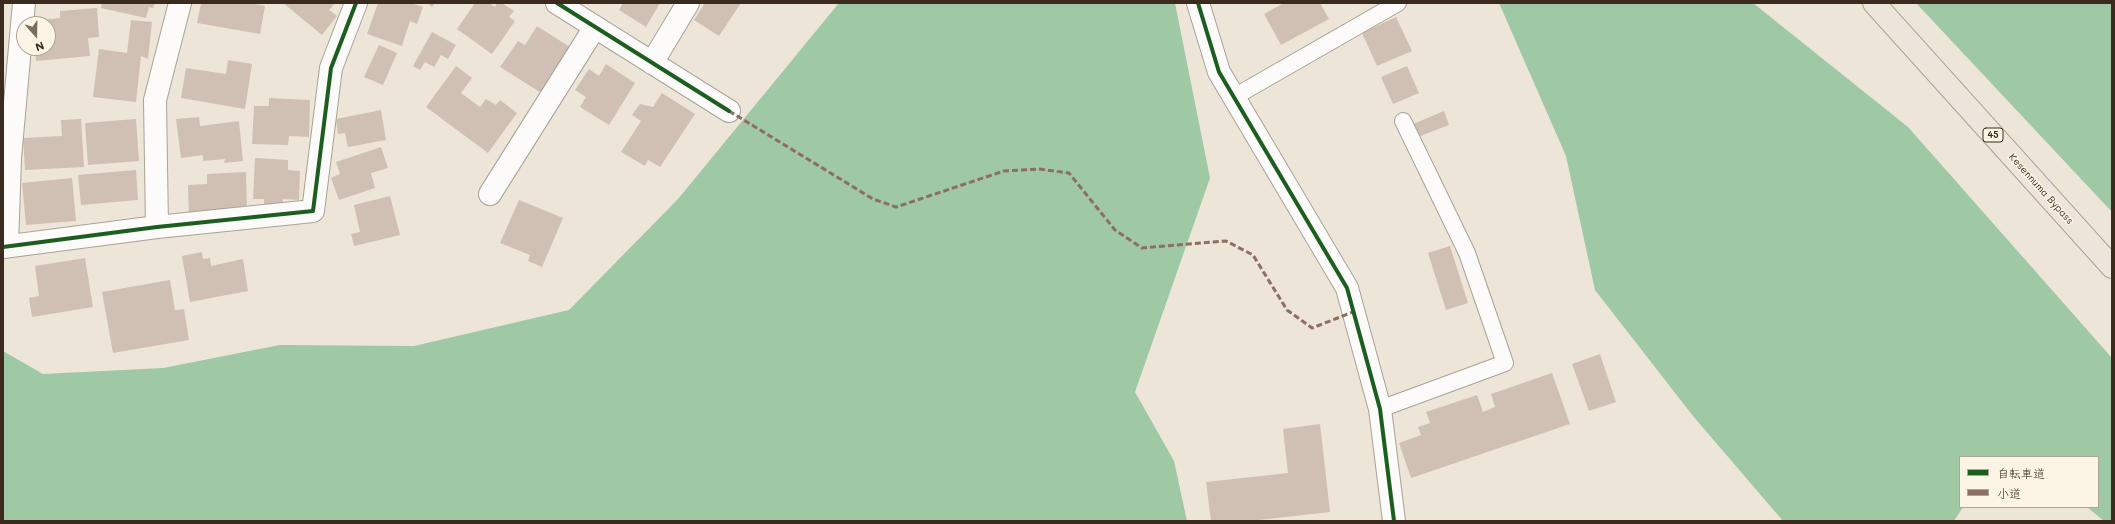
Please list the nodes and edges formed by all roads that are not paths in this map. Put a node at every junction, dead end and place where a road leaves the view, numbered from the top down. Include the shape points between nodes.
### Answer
1 (24, 3) edge
2 (180, 3) edge
3 (356, 3) edge
4 (557, 3) edge
5 (688, 3) edge
6 (1198, 3) edge
7 (1398, 3) edge
8 (1874, 3) edge
9 (595, 26) junction
10 (652, 63) junction
11 (10, 74) edge
12 (1234, 97) junction
13 (729, 111) dead end
14 (1403, 121) dead end
15 (490, 194) dead end
16 (157, 227) junction
17 (5, 246) edge
18 (2112, 268) edge
19 (1380, 410) junction
20 (1394, 521) edge

1 - 11 street
2 - 16 street via 155,100
3 - 16 street via 331,68 313,211
4 - 9 street
5 - 10 street
6 - 12 street via 1219,72
7 - 12 lane
8 - 18 highway, Kesennuma Bypass / 45
9 - 10 street
9 - 15 street
10 - 13 street
11 - 17 street via 10,158
12 - 19 street via 1347,288
14 - 19 lane via 1467,253 1505,363
16 - 17 street
19 - 20 street

